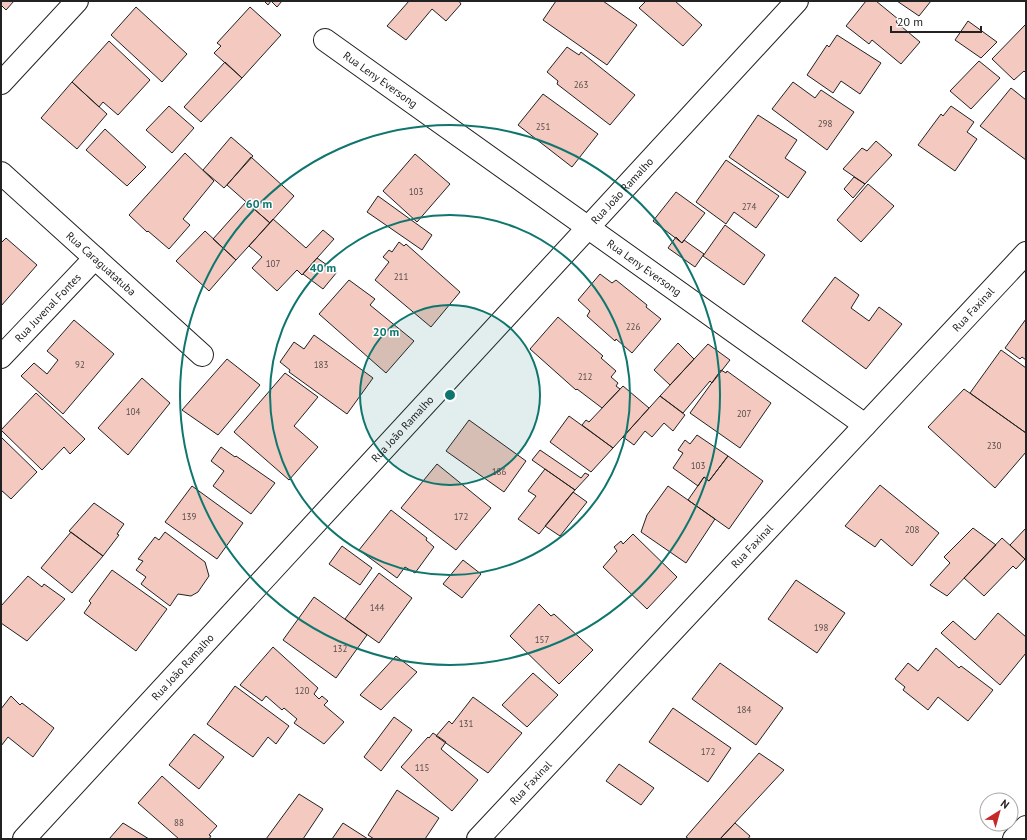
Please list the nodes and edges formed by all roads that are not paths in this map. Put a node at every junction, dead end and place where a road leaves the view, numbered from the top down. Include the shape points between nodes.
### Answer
1 (77, 1) edge
2 (797, 1) edge
3 (325, 40) dead end
4 (1, 83) edge
5 (1, 173) edge
6 (588, 228) junction
7 (1026, 252) edge
8 (95, 258) junction
9 (202, 355) dead end
10 (1, 357) edge
11 (864, 425) junction
12 (1026, 827) edge
13 (24, 839) edge
14 (478, 839) edge
15 (1014, 839) edge

1 - 4 street
2 - 6 street, Rua João Ramalho
3 - 6 street, Rua Leny Eversong
5 - 8 street, Rua Caraguatatuba
6 - 11 street, Rua Leny Eversong
6 - 13 street, Rua João Ramalho
7 - 11 street, Rua Faxinal
8 - 9 street, Rua Caraguatatuba
8 - 10 street, Rua Juvenal Fontes
11 - 14 street, Rua Faxinal
12 - 15 street

